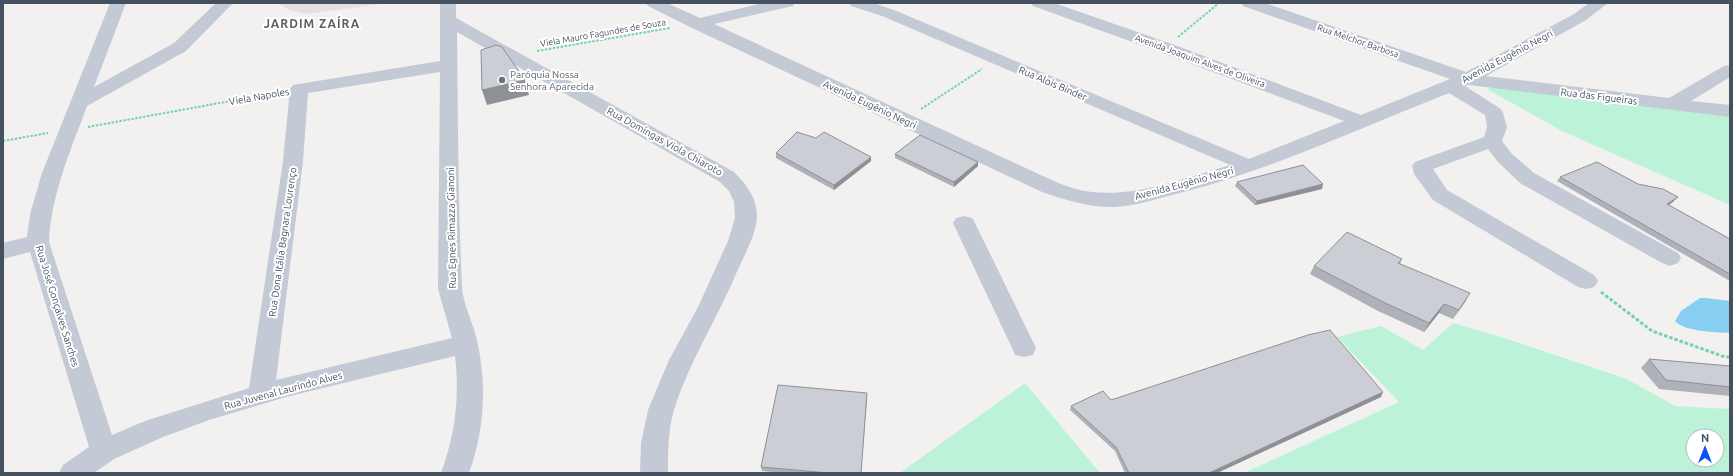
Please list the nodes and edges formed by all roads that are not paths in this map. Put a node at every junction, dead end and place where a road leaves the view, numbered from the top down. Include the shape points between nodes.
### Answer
1 (118, 3) edge
2 (225, 3) edge
3 (654, 3) edge
4 (787, 3) edge
5 (857, 3) edge
6 (1039, 3) edge
7 (1284, 3) edge
8 (1600, 3) edge
9 (1255, 5) edge
10 (447, 12) edge
11 (698, 24) junction
12 (450, 65) junction
13 (143, 66) junction
14 (1730, 70) edge
15 (1467, 79) junction
16 (85, 83) junction
17 (1450, 86) junction
18 (299, 89) joint
19 (78, 103) junction
20 (1670, 105) junction
21 (1730, 111) edge
22 (1360, 121) junction
23 (1492, 141) junction
24 (1249, 166) junction
25 (964, 223) dead end
26 (38, 242) junction
27 (3, 251) edge
28 (1670, 258) dead end
29 (1586, 281) road end
30 (466, 344) junction
31 (1024, 348) dead end
32 (261, 394) junction
33 (104, 450) junction
34 (74, 473) edge
35 (455, 473) edge
36 (654, 473) edge

1 - 16 street, Rua José Gonçalves Sanches
2 - 13 street via 180,47
3 - 11 street, Avenida Eugênio Negri
4 - 11 street
5 - 24 street, Rua Alois Binder via 888,13
6 - 22 street, Avenida Joaquim Alves de Oliveira
7 - 9 street
8 - 15 street, Avenida Eugênio Negri via 1580,17
9 - 15 street, Rua Melchor Barbosa
10 - 12 street, Rua Egnes Rimazza Gianoni
10 - 36 street, Rua Domingas Viola Chiaroto via 510,55 727,177 738,188 745,202 746,218 739,241 661,410 655,443
11 - 24 street, Avenida Eugênio Negri via 1068,194 1091,199 1116,200 1196,182
12 - 18 street, Viela Napoles
12 - 30 street, Rua Egnes Rimazza Gianoni via 450,289
13 - 16 street
13 - 19 street
14 - 20 street
15 - 17 street, Avenida Eugênio Negri
15 - 20 street, Rua das Figueiras
16 - 19 street, Rua José Gonçalves Sanches
17 - 22 street, Avenida Eugênio Negri
17 - 23 street via 1494,113 1497,127
18 - 32 street, Rua Dona Itália Bagnara Lourenço via 293,161
19 - 26 street, Rua José Gonçalves Sanches via 43,200 38,224
20 - 21 street, Rua das Figueiras
22 - 24 street, Avenida Eugênio Negri
23 - 28 street via 1505,158 1527,178
23 - 29 street via 1422,166 1424,174 1440,195
25 - 31 street
26 - 27 street
26 - 33 street, Rua José Gonçalves Sanches
30 - 32 street, Rua Juvenal Laurindo Alves
30 - 35 street, Rua Egnes Rimazza Gianoni via 470,375 470,412 464,451
32 - 33 street, Rua Juvenal Laurindo Alves via 169,424
33 - 34 street, Rua Juvenal Laurindo Alves

